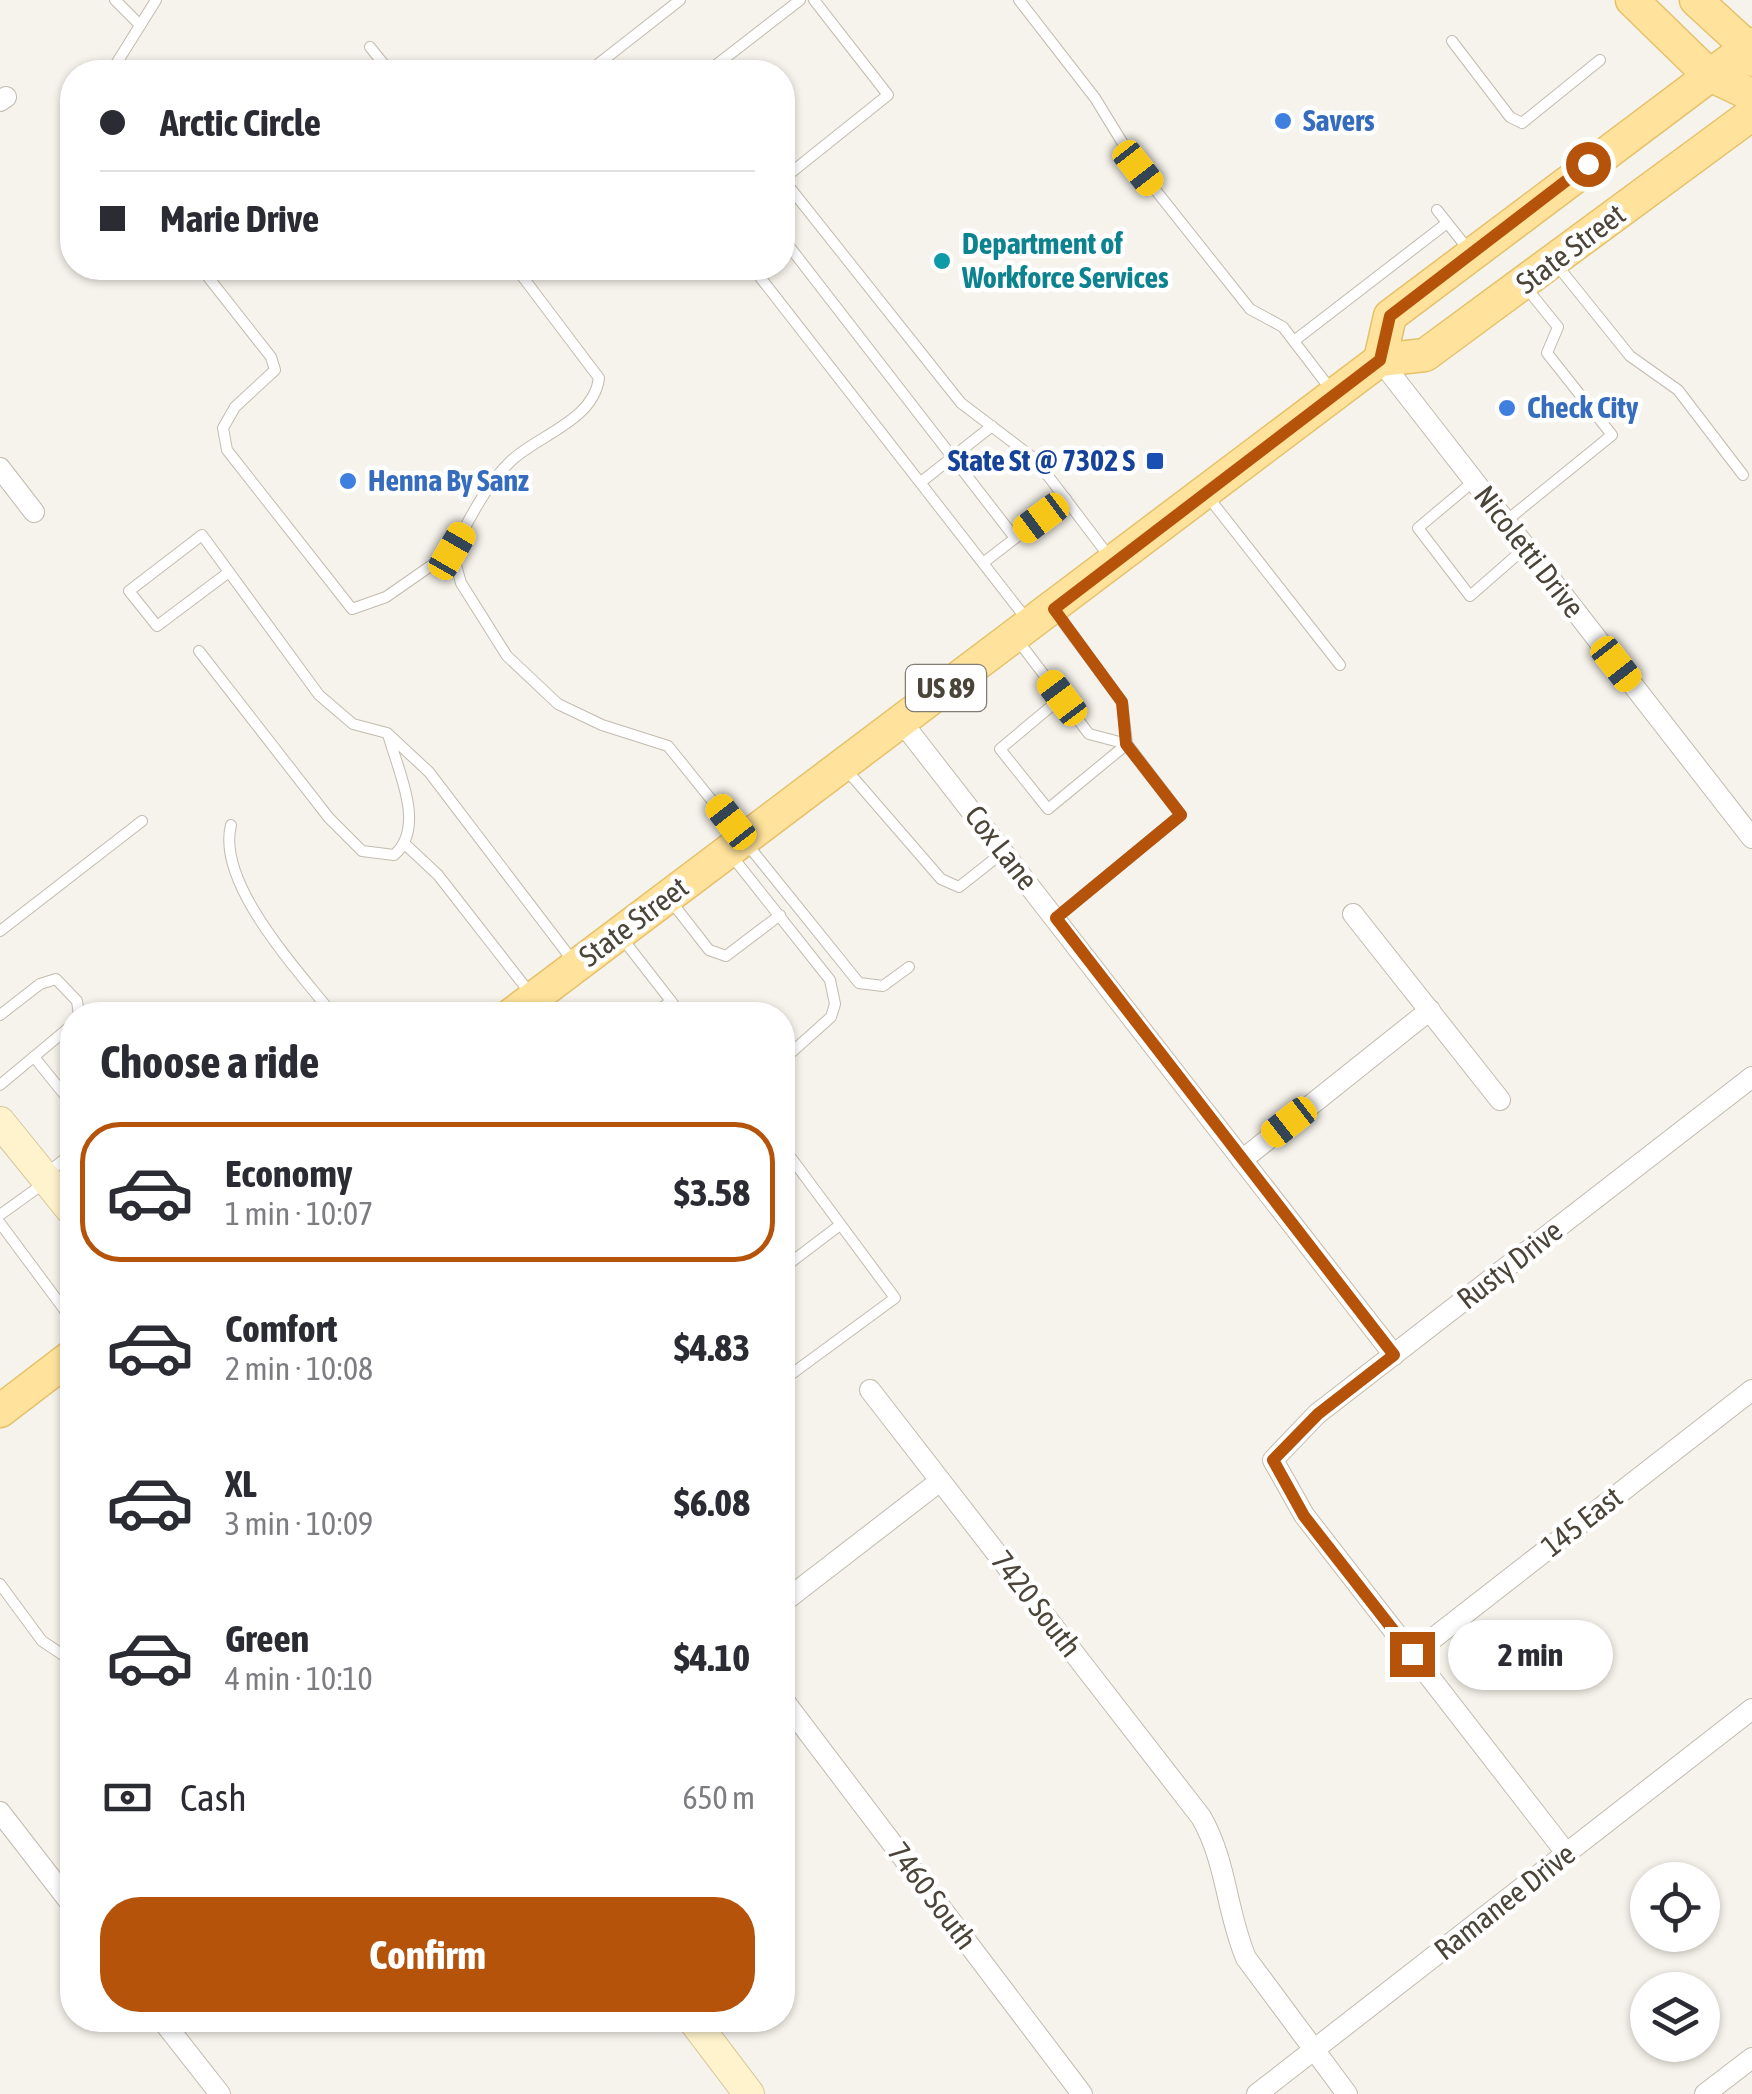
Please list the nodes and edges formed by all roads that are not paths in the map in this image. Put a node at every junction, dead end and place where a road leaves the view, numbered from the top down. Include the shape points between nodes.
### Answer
1 (115, 0) edge
2 (156, 0) edge
3 (680, 0) edge
4 (800, 0) edge
5 (814, 0) edge
6 (1019, 0) edge
7 (1632, 0) edge
8 (1696, 0) edge
9 (140, 25) junction
10 (1452, 42) dead end
11 (370, 47) dead end
12 (1750, 51) edge
13 (118, 60) edge
14 (380, 60) edge
15 (603, 60) edge
16 (722, 60) edge
17 (1600, 60) dead end
18 (1708, 74) junction
19 (1752, 95) edge
20 (1752, 114) edge
21 (795, 169) edge
22 (795, 193) edge
23 (1437, 210) dead end
24 (1448, 223) junction
25 (1472, 253) junction
26 (795, 254) edge
27 (1554, 262) junction
28 (211, 280) edge
29 (525, 280) edge
30 (763, 280) edge
31 (1524, 285) junction
32 (1294, 341) junction
33 (1380, 360) junction
34 (1335, 394) junction
35 (992, 426) junction
36 (953, 457) junction
37 (0, 468) edge
38 (1743, 475) dead end
39 (1474, 480) junction
40 (920, 482) junction
41 (1205, 493) junction
42 (1066, 499) junction
43 (34, 512) dead end
44 (1506, 521) junction
45 (1015, 538) junction
46 (1526, 548) junction
47 (452, 551) junction
48 (983, 563) junction
49 (1114, 563) junction
50 (229, 572) junction
51 (1034, 624) junction
52 (200, 651) dead end
53 (1340, 665) dead end
54 (1062, 698) junction
55 (902, 721) junction
56 (387, 733) junction
57 (1126, 744) junction
58 (844, 766) junction
59 (142, 820) dead end
60 (231, 825) dead end
61 (1752, 838) edge
62 (406, 845) junction
63 (736, 845) junction
64 (1004, 852) junction
65 (667, 896) junction
66 (1353, 914) dead end
67 (780, 915) junction
68 (1056, 918) junction
69 (0, 931) edge
70 (618, 934) junction
71 (576, 966) junction
72 (910, 967) dead end
73 (670, 1001) edge
74 (77, 1002) edge
75 (324, 1002) edge
76 (520, 1002) edge
77 (528, 1002) edge
78 (1430, 1010) junction
79 (0, 1016) edge
80 (60, 1035) edge
81 (795, 1050) edge
82 (34, 1057) junction
83 (1752, 1077) edge
84 (0, 1084) edge
85 (60, 1089) edge
86 (1500, 1100) dead end
87 (1, 1125) edge
88 (1242, 1160) junction
89 (60, 1164) edge
90 (795, 1172) edge
91 (46, 1178) junction
92 (60, 1196) edge
93 (0, 1215) edge
94 (0, 1223) edge
95 (840, 1225) junction
96 (795, 1259) edge
97 (60, 1304) edge
98 (1394, 1355) junction
99 (795, 1371) edge
100 (60, 1373) edge
101 (870, 1390) dead end
102 (1752, 1390) edge
103 (0, 1411) edge
104 (940, 1480) junction
105 (0, 1584) edge
106 (795, 1593) edge
107 (60, 1653) edge
108 (1412, 1654) junction
109 (1752, 1709) edge
110 (795, 1715) edge
111 (0, 1812) edge
112 (1567, 1854) junction
113 (60, 1890) edge
114 (171, 2032) edge
115 (702, 2032) edge
116 (1313, 2052) junction
117 (1752, 2058) edge
118 (220, 2094) edge
119 (748, 2094) edge
120 (1082, 2094) edge
121 (1257, 2094) edge
122 (1347, 2094) edge
123 (1705, 2094) edge

1 - 9 lane
2 - 9 lane
3 - 15 lane
4 - 16 lane
5 - 21 lane via 888,95
6 - 32 lane via 1250,310 1283,327
7 - 18 main road
8 - 12 main road
9 - 13 lane
10 - 17 lane via 1510,117 1522,123
11 - 14 lane
12 - 18 main road, State Street
18 - 19 main road
18 - 25 main road, State Street
20 - 27 main road, State Street / US 89
22 - 35 lane via 961,403
23 - 24 lane
24 - 25 lane
24 - 32 lane
25 - 33 main road, State Street via 1390,316
26 - 36 lane
27 - 31 main road, State Street / US 89
27 - 38 lane via 1630,356 1678,390
28 - 47 lane via 272,357 275,370 235,407 223,428 227,450 352,609 386,598
29 - 47 lane via 589,362 599,378 597,394 512,460
30 - 40 lane
31 - 33 main road, State Street / US 89 via 1425,356
31 - 44 lane via 1558,327 1547,353 1612,435
32 - 34 lane
33 - 34 main road, State Street / US 89
33 - 39 street, Nicoletti Drive
34 - 41 main road, State Street / US 89
35 - 36 lane
35 - 42 lane via 1036,460
36 - 40 lane
36 - 45 lane
37 - 43 street
39 - 44 street, Nicoletti Drive
39 - 46 lane via 1418,528 1470,596
40 - 48 lane
41 - 49 main road, State Street / US 89
41 - 53 lane
42 - 45 lane
42 - 49 lane
44 - 46 street, Nicoletti Drive
45 - 48 lane
46 - 61 street, Nicoletti Drive
47 - 63 lane via 461,582 508,656 558,704 668,746
48 - 51 lane
49 - 51 main road, State Street / US 89
50 - 50 lane via 202,534 129,591 157,626
50 - 56 lane via 319,695 353,724
51 - 54 lane
51 - 55 main road, State Street / US 89
51 - 57 lane via 1122,702
52 - 62 lane via 346,836 362,851 382,855 394,856
54 - 57 lane via 1089,734
54 - 57 lane via 1000,749 1048,808
55 - 58 main road, State Street / US 89
55 - 64 street, Cox Lane
56 - 62 lane via 408,806
56 - 71 lane via 429,772
57 - 68 lane via 1181,815
58 - 63 main road, State Street / US 89
58 - 64 lane via 941,878 959,887
59 - 69 lane
60 - 75 lane via 238,880
62 - 76 lane via 438,875
63 - 65 main road, State Street / US 89
63 - 67 lane
63 - 72 lane via 859,984 883,986
64 - 68 street, Cox Lane
65 - 67 lane via 709,950 726,956
65 - 70 main road, State Street / US 89
66 - 78 street
67 - 81 lane via 830,980 835,1004 823,1026
68 - 88 street, Cox Lane
70 - 71 main road, State Street / US 89
70 - 73 lane
71 - 77 main road, State Street / US 89
74 - 79 lane via 56,979
78 - 86 street
78 - 88 street
80 - 82 lane
82 - 84 lane
82 - 85 lane
83 - 98 street, Rusty Drive
87 - 91 street
88 - 98 street, Cox Lane
89 - 91 lane
90 - 95 lane
91 - 92 street
91 - 93 lane
94 - 97 lane
95 - 96 lane
95 - 99 lane via 895,1298
98 - 108 street, Rusty Drive via 1318,1414 1273,1460 1304,1516
100 - 103 main road
101 - 104 street, 7420 South
102 - 108 street, 145 East
104 - 106 street
104 - 116 street, 7420 South via 1201,1817 1216,1843 1246,1958
105 - 107 lane via 42,1640
108 - 112 street
109 - 112 street, Ramanee Drive
110 - 120 street, 7460 South
111 - 113 street
112 - 116 street, Ramanee Drive
114 - 118 street
115 - 119 street
116 - 121 street, Ramanee Drive
116 - 122 street, 7420 South
117 - 123 street

